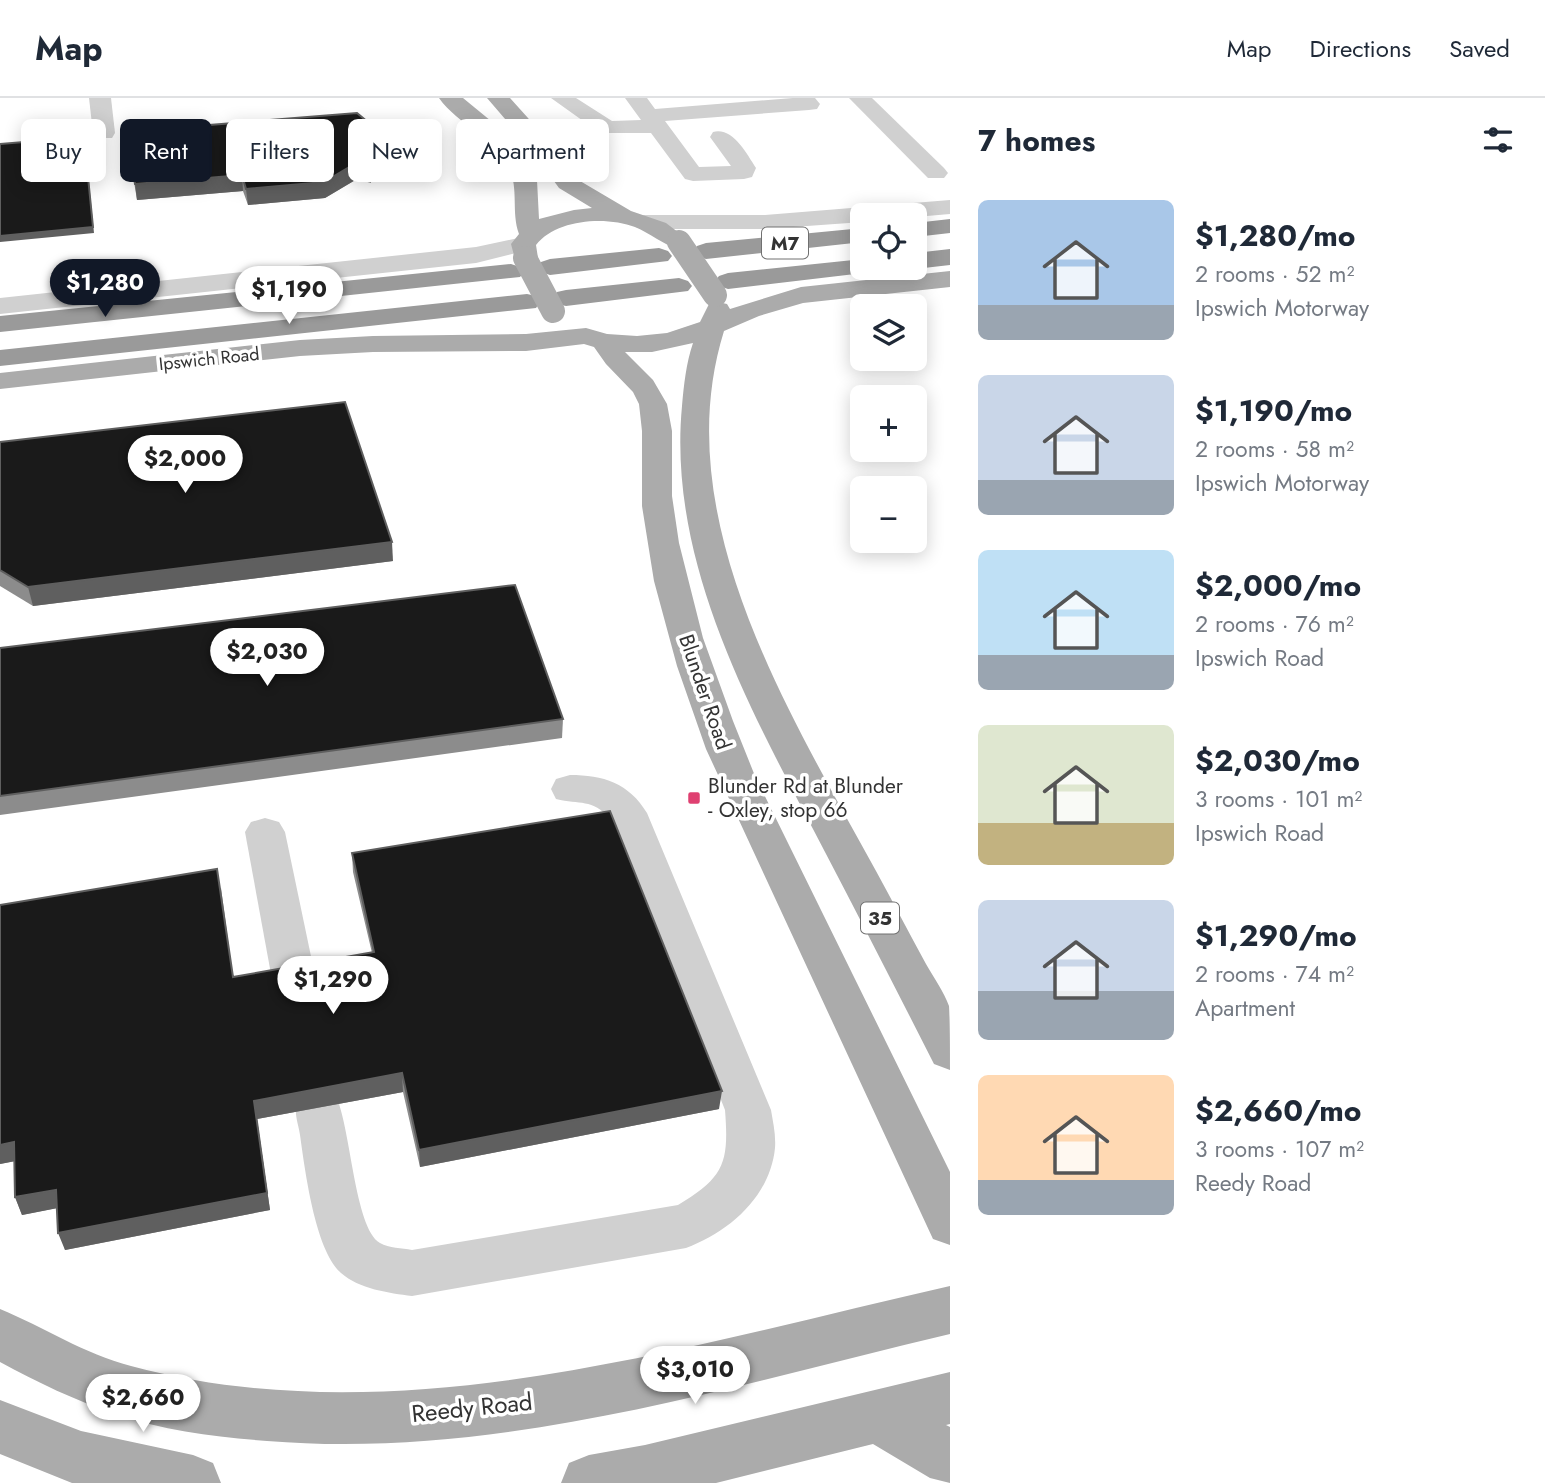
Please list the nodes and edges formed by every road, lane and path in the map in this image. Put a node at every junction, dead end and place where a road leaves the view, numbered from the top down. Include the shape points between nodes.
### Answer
1 (100, 98) edge
2 (450, 98) edge
3 (498, 98) edge
4 (562, 98) edge
5 (804, 98) edge
6 (860, 98) edge
7 (647, 113) edge
8 (102, 119) edge
9 (721, 137) dead end
10 (936, 173) dead end
11 (950, 207) edge
12 (927, 209) edge
13 (850, 216) edge
14 (634, 219) junction
15 (950, 226) edge
16 (927, 229) edge
17 (850, 236) edge
18 (669, 249) junction
19 (706, 251) dead end
20 (522, 252) junction
21 (950, 257) edge
22 (927, 260) edge
23 (550, 267) dead end
24 (850, 269) edge
25 (950, 279) edge
26 (679, 286) dead end
27 (721, 288) junction
28 (527, 302) dead end
29 (560, 304) junction
30 (1, 310) edge
31 (712, 327) junction
32 (595, 339) junction
33 (0, 358) edge
34 (0, 381) edge
35 (570, 789) dead end
36 (265, 832) dead end
37 (295, 985) edge
38 (950, 1051) edge
39 (319, 1108) edge
40 (950, 1223) edge
41 (950, 1310) edge
42 (0, 1334) edge
43 (950, 1398) edge
44 (877, 1416) junction
45 (0, 1427) edge
46 (950, 1458) edge
47 (193, 1483) edge
48 (590, 1483) edge

1 - 8 street
2 - 20 main road via 521,167 528,202
3 - 14 main road via 567,183
4 - 7 street via 608,128
5 - 7 street via 809,104
6 - 10 street
7 - 9 street via 693,174 744,172
11 - 12 street
13 - 14 street via 765,222
14 - 18 main road
14 - 20 main road via 572,217 543,226
15 - 16 highway
17 - 19 highway, M7
18 - 23 highway
18 - 27 main road, bridge
20 - 29 main road, bridge
20 - 30 highway
21 - 22 highway
24 - 27 highway, M7
25 - 31 main road via 788,298
26 - 29 highway
27 - 31 main road, 35
28 - 33 highway
29 - 32 main road, Blunder Road
31 - 32 main road, Ipswich Road via 649,345
31 - 38 main road, 35 via 700,367 695,450 720,588 767,704
32 - 34 main road, Ipswich Road via 340,345
32 - 40 main road, Blunder Road via 646,390 657,418 656,479 665,551 687,646 709,710 736,776
35 - 39 street via 595,788 615,797 627,813 748,1111 751,1149 740,1183 712,1213 686,1226 412,1273 379,1267 356,1254 342,1226
36 - 37 street
41 - 42 main road, Reedy Road via 534,1402 362,1419 274,1418 187,1406 115,1388
43 - 44 main road
44 - 46 main road
44 - 48 main road
45 - 47 main road via 80,1459

